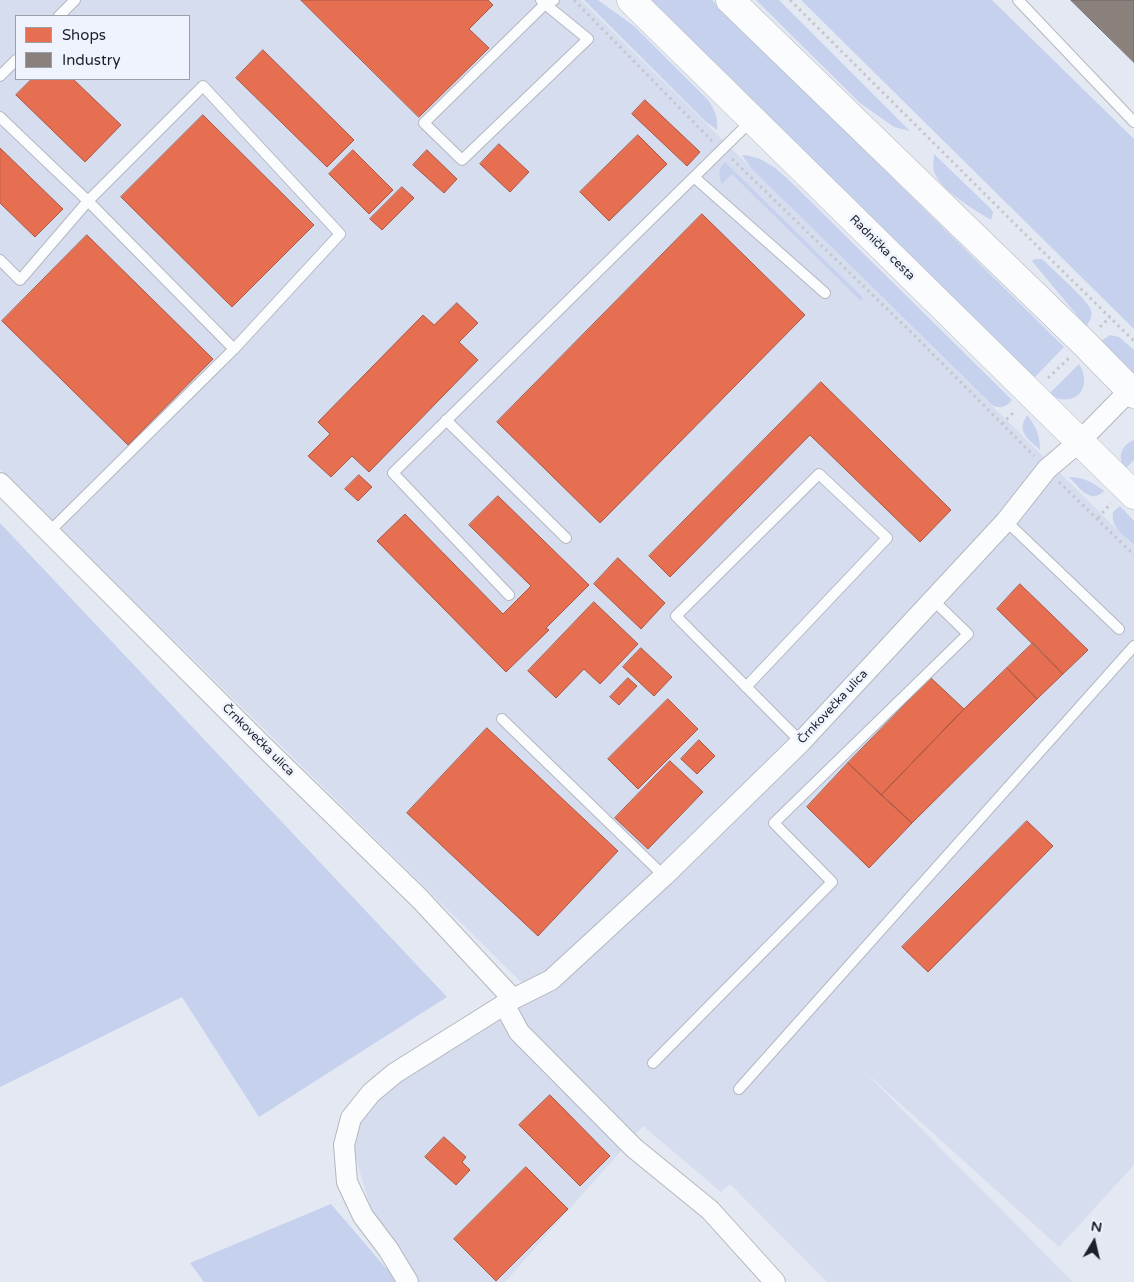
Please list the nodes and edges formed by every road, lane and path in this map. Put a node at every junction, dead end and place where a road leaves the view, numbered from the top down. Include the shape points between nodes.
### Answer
1 (75, 0) edge
2 (574, 0) edge
3 (630, 0) edge
4 (730, 0) edge
5 (790, 0) edge
6 (1018, 0) edge
7 (547, 1) edge
8 (60, 15) edge
9 (15, 61) edge
10 (0, 76) edge
11 (0, 117) edge
12 (752, 120) junction
13 (1134, 122) edge
14 (710, 139) dead end
15 (743, 170) dead end
16 (694, 177) junction
17 (88, 201) junction
18 (0, 260) edge
19 (825, 293) dead end
20 (1110, 317) junction
21 (1094, 333) dead end
22 (1134, 341) edge
23 (234, 350) junction
24 (1072, 355) dead end
25 (1048, 379) dead end
26 (1132, 392) edge
27 (1018, 408) dead end
28 (446, 420) junction
29 (1002, 424) junction
30 (1080, 441) junction
31 (1037, 460) dead end
32 (1056, 479) dead end
33 (0, 483) edge
34 (1125, 496) edge
35 (1098, 518) junction
36 (1006, 522) junction
37 (49, 532) junction
38 (566, 538) dead end
39 (1134, 555) edge
40 (509, 594) dead end
41 (933, 600) junction
42 (1119, 629) dead end
43 (1134, 646) edge
44 (746, 687) junction
45 (502, 719) dead end
46 (801, 742) junction
47 (664, 876) junction
48 (509, 1002) junction
49 (653, 1063) dead end
50 (740, 1089) dead end
51 (408, 1282) edge
52 (775, 1282) edge

1 - 8 lane
2 - 14 path
3 - 12 main road, Radnička cesta
4 - 26 main road
5 - 20 path
6 - 13 lane
7 - 7 lane via 588,39 462,160 424,123
9 - 10 lane
11 - 17 lane
12 - 16 lane
12 - 30 main road, Radnička cesta
15 - 29 path
16 - 19 lane
16 - 28 lane
17 - 18 lane via 20,280
17 - 23 lane
17 - 23 lane via 203,86 340,234
20 - 21 path
20 - 22 path
23 - 37 lane
24 - 25 path
26 - 30 street, Črnkovečka ulica
27 - 29 path
28 - 38 lane
28 - 40 lane via 393,473
29 - 31 path
30 - 34 main road, Radnička cesta
30 - 36 street, Črnkovečka ulica via 1047,470
32 - 35 path
33 - 37 street, Črnkovečka ulica
34 - 35 path
35 - 39 path
36 - 41 street, Črnkovečka ulica
36 - 42 lane
37 - 48 street, Črnkovečka ulica via 420,899
41 - 46 street, Črnkovečka ulica
41 - 49 lane via 968,634 774,824 832,882
43 - 50 lane
44 - 44 lane via 676,616 819,474 886,538
44 - 46 lane
45 - 47 lane
46 - 47 street, Črnkovečka ulica
47 - 48 street, Črnkovečka ulica via 551,980
48 - 51 street, Črnkovečka ulica via 395,1073 370,1093 351,1118 344,1145 347,1182 363,1216
48 - 52 street via 519,1032 634,1148 710,1210

